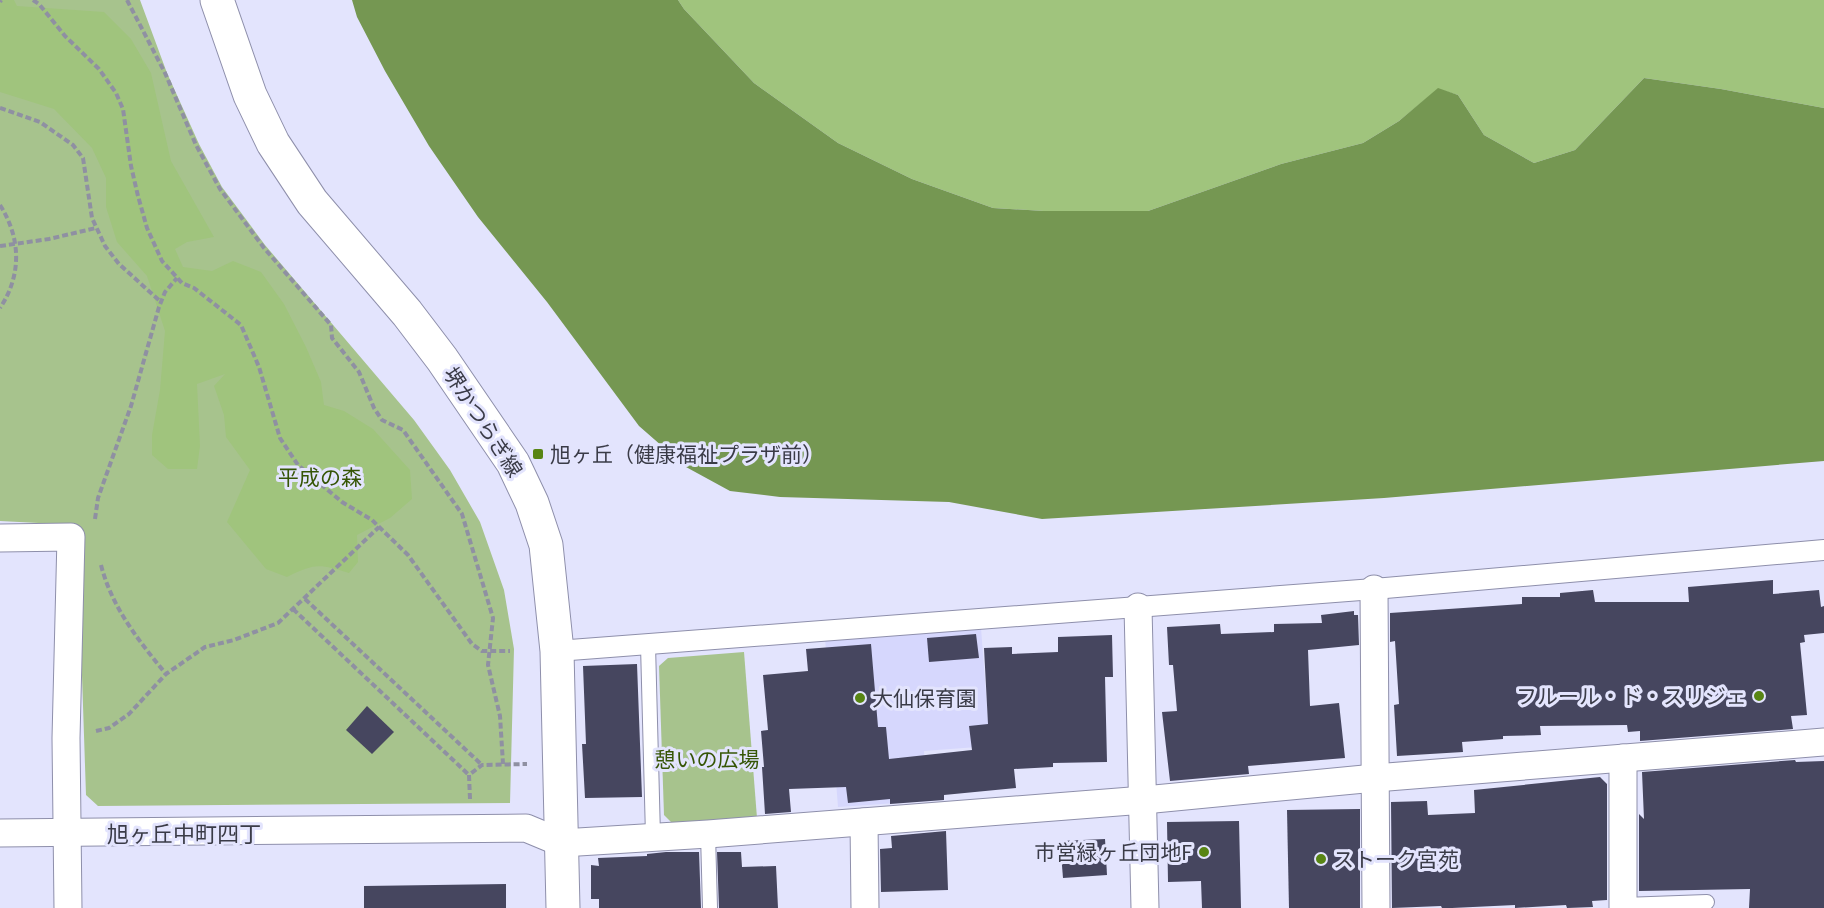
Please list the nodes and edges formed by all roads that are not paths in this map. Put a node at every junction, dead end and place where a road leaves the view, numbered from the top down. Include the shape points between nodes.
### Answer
1 (217, 0) edge
2 (0, 538) edge
3 (1824, 550) edge
4 (1374, 589) junction
5 (1138, 606) junction
6 (648, 645) junction
7 (557, 651) junction
8 (1824, 741) edge
9 (1623, 758) junction
10 (1376, 778) junction
11 (1144, 800) junction
12 (864, 822) junction
13 (68, 831) junction
14 (0, 833) edge
15 (708, 834) junction
16 (654, 836) junction
17 (562, 843) junction
18 (1707, 902) dead end
19 (1623, 907) edge
20 (68, 908) edge
21 (563, 908) edge
22 (710, 908) edge
23 (865, 908) edge
24 (1145, 908) edge
25 (1376, 908) edge

1 - 7 main road, 堺かつらぎ線 via 250,95 294,177 334,230 407,313 513,464 546,545
2 - 13 street via 71,537
3 - 4 street
4 - 5 street
4 - 10 street
5 - 6 street
5 - 11 street
6 - 7 street
6 - 16 lane
7 - 17 main road, 堺かつらぎ線
8 - 9 street
9 - 10 street
9 - 19 street
10 - 11 street
10 - 25 street
11 - 12 street
11 - 24 street
12 - 15 street
12 - 23 street
13 - 14 street
13 - 17 street via 526,828
13 - 20 street
15 - 16 street
15 - 22 lane
16 - 17 street
17 - 21 main road, 堺かつらぎ線
18 - 19 lane

